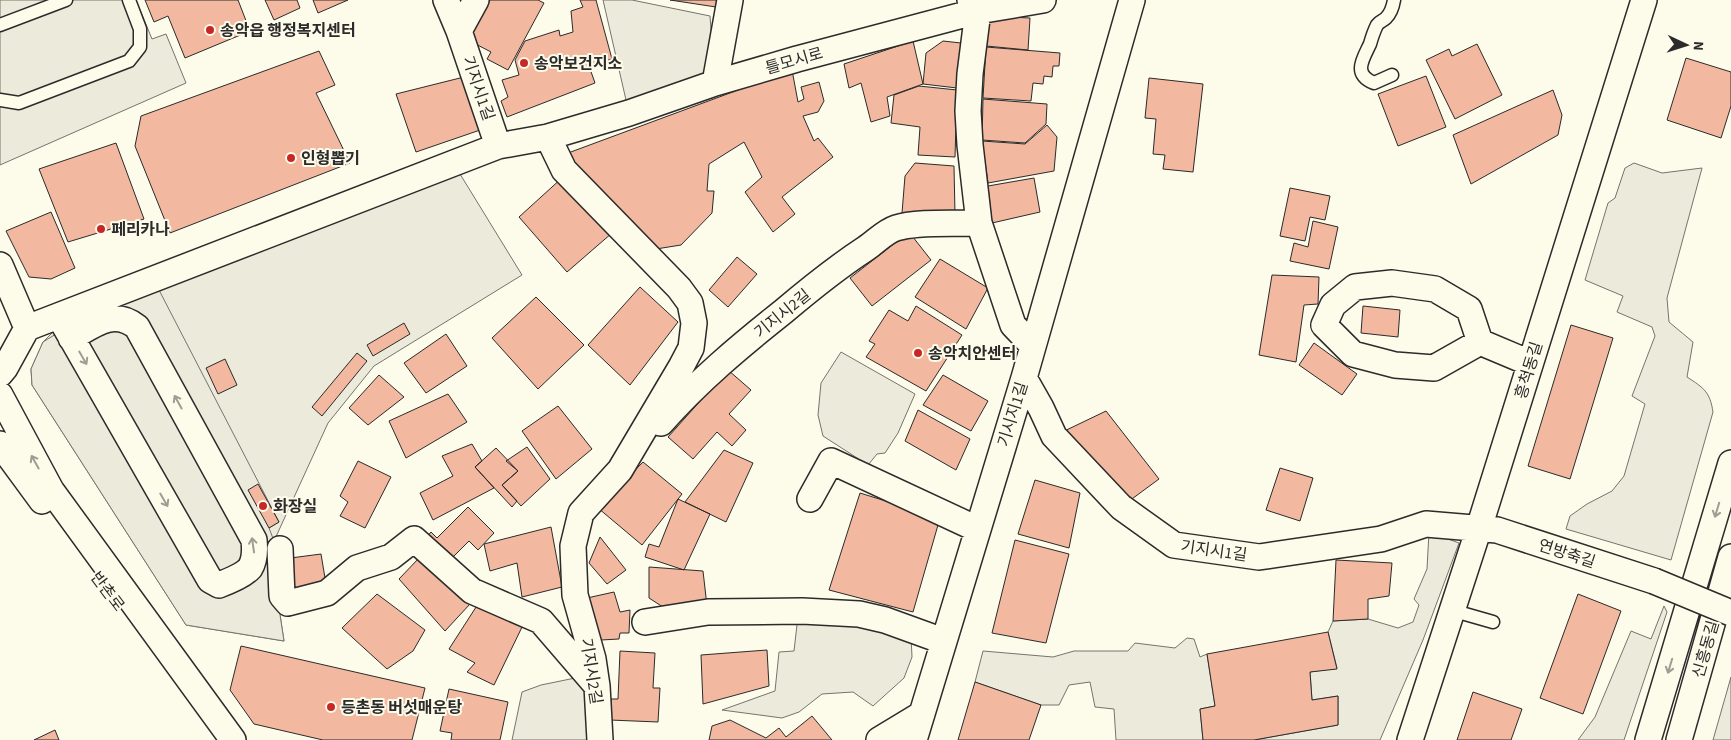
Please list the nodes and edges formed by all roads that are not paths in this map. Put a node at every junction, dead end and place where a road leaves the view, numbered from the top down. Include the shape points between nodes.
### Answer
1 (66, 0) edge
2 (129, 0) edge
3 (446, 0) edge
4 (476, 0) edge
5 (730, 0) edge
6 (1044, 0) edge
7 (1132, 0) edge
8 (1394, 0) edge
9 (1644, 0) edge
10 (974, 5) edge
11 (0, 25) edge
12 (459, 31) junction
13 (1392, 74) dead end
14 (715, 83) junction
15 (0, 100) edge
16 (548, 137) junction
17 (498, 146) junction
18 (980, 223) junction
19 (0, 264) edge
20 (0, 305) edge
21 (59, 316) junction
22 (22, 338) junction
23 (72, 338) junction
24 (1480, 342) junction
25 (1033, 346) junction
26 (1530, 363) junction
27 (0, 374) edge
28 (1024, 378) junction
29 (0, 395) edge
30 (7, 442) edge
31 (1731, 463) edge
32 (620, 470) junction
33 (810, 499) dead end
34 (977, 528) junction
35 (1479, 528) junction
36 (280, 549) dead end
37 (1731, 557) edge
38 (1451, 610) junction
39 (1731, 613) edge
40 (645, 622) dead end
41 (1493, 622) dead end
42 (943, 641) junction
43 (597, 686) junction
44 (922, 714) junction
45 (215, 740) edge
46 (233, 740) edge
47 (600, 740) edge
48 (879, 740) edge
49 (914, 740) edge
50 (1410, 740) edge
51 (1648, 740) edge
52 (1680, 740) edge

1 - 11 lane
2 - 15 lane via 140,29 140,47 129,61 19,103
3 - 12 street, 기지시1길
4 - 12 street
5 - 14 street
6 - 10 street, 틀모시로
7 - 25 street, 기시지1길
8 - 13 lane via 1386,18 1375,28 1360,66 1362,73 1374,83
9 - 26 street, 흥척동길
10 - 14 street, 틀모시로
10 - 18 street via 968,111
12 - 17 street, 기지시1길
14 - 16 street, 틀모시로
16 - 17 street, 틀모시로
16 - 32 street, 기지시2길 via 564,170 673,281 690,303 694,322 691,348
17 - 21 street, 틀모시로
18 - 25 street via 1013,325
18 - 32 street, 기지시2길 via 915,225 896,228 881,236 736,349 682,400
19 - 22 street
20 - 22 street
21 - 22 street, 틀모시로
21 - 23 street
22 - 27 street
23 -> 23 street via 210,580 219,585 250,568 255,553 254,540 137,327 128,320 116,318 101,321
24 - 24 street via 1469,309 1435,289 1392,283 1355,287 1333,305 1324,325 1353,354 1395,365 1434,368
24 - 26 street
25 - 28 street, 기시지1길
26 - 35 street, 흥척동길
28 - 34 street, 기시지1길
28 - 35 street, 기지시1길 via 1054,436 1121,506 1174,545 1259,556 1382,539 1426,524
29 - 30 street
30 - 45 street, 반촌로
46 -> 30 street via 51,490
31 -> 51 street
32 - 43 street, 기지시2길 via 581,512 573,546 575,595
33 - 34 street via 831,461
34 - 42 street, 기시지1길
35 - 38 street, 흥척동길
35 - 39 street, 연방축길, bridge via 1497,530 1654,581
36 - 43 street via 282,596 288,603 327,593 357,568 391,557 414,539 472,591 541,622
37 - 52 street, 신흥동길
38 - 41 lane
38 - 50 street, 흥척동길
40 - 42 street via 708,612 859,614
42 - 44 street, 기시지1길
43 - 47 street, 기지시2길
44 - 48 street
44 - 49 street, 기시지1길

